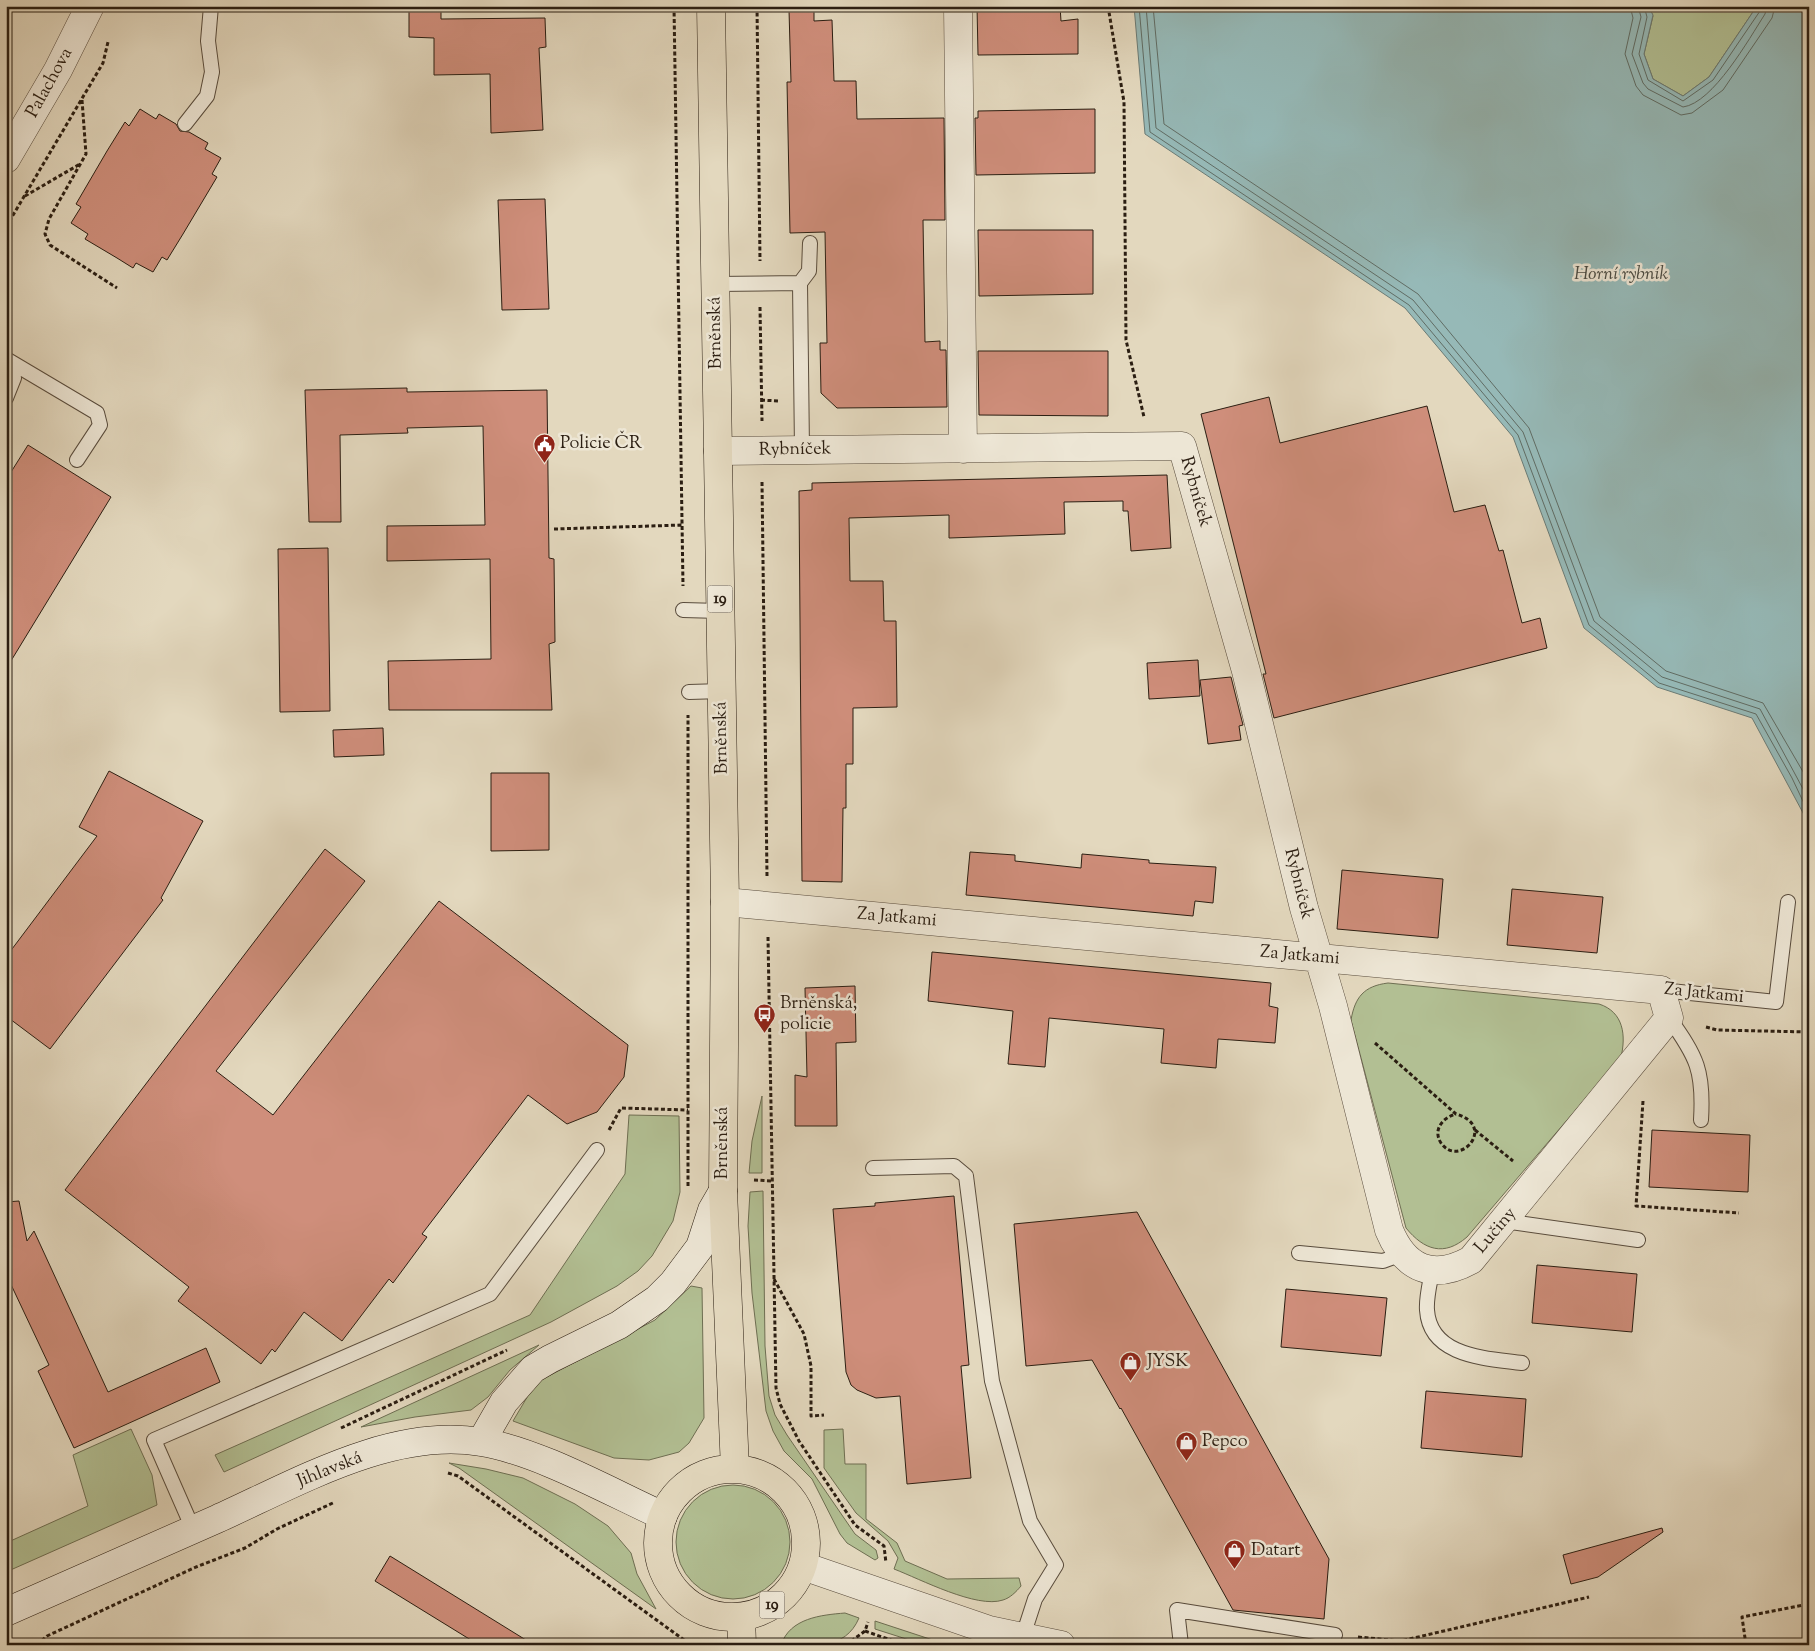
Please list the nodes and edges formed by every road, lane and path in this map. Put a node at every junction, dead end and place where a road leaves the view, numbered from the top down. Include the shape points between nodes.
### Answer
1 (90, 6) edge
2 (211, 6) edge
3 (674, 6) edge
4 (711, 6) edge
5 (958, 6) edge
6 (1108, 6) edge
7 (109, 38) dead end
8 (82, 99) junction
9 (186, 124) dead end
10 (6, 159) edge
11 (80, 164) junction
12 (24, 196) junction
13 (6, 227) edge
14 (810, 243) dead end
15 (800, 283) junction
16 (715, 284) junction
17 (117, 288) dead end
18 (7, 359) edge
19 (6, 398) edge
20 (1151, 446) junction
21 (964, 448) junction
22 (802, 450) junction
23 (718, 451) junction
24 (76, 460) dead end
25 (683, 525) junction
26 (554, 529) dead end
27 (683, 610) joint
28 (720, 611) junction
29 (722, 691) junction
30 (689, 692) joint
31 (725, 902) junction
32 (1788, 902) dead end
33 (768, 906) junction
34 (1319, 958) junction
35 (1661, 990) junction
36 (1669, 1018) junction
37 (1809, 1032) edge
38 (1369, 1038) dead end
39 (1628, 1068) junction
40 (688, 1110) junction
41 (1456, 1114) junction
42 (1701, 1120) dead end
43 (1475, 1129) junction
44 (597, 1150) joint
45 (873, 1168) dead end
46 (1536, 1181) junction
47 (688, 1191) dead end
48 (723, 1191) junction
49 (1739, 1213) dead end
50 (1504, 1221) junction
51 (1638, 1240) dead end
52 (1299, 1253) dead end
53 (1402, 1254) junction
54 (1432, 1271) junction
55 (773, 1278) junction
56 (512, 1348) dead end
57 (1522, 1363) dead end
58 (824, 1415) dead end
59 (340, 1428) dead end
60 (481, 1442) junction
61 (735, 1469) junction
62 (443, 1472) dead end
63 (339, 1500) dead end
64 (663, 1516) junction
65 (193, 1529) junction
66 (803, 1566) junction
67 (878, 1592) junction
68 (1589, 1597) dead end
69 (1809, 1604) edge
70 (6, 1612) edge
71 (742, 1617) junction
72 (864, 1631) junction
73 (1335, 1635) joint
74 (987, 1638) edge
75 (1022, 1639) junction
76 (37, 1645) edge
77 (692, 1645) edge
78 (742, 1645) edge
79 (846, 1645) edge
80 (905, 1645) edge
81 (1060, 1645) edge
82 (1181, 1645) edge
83 (1746, 1645) edge

1 - 10 street, Palachova via 58,70
2 - 9 lane via 208,41 212,72 207,96
3 - 25 path
4 - 16 main road, Brněnská / 19
5 - 21 street
6 - 20 path via 1124,102 1126,340
7 - 8 path via 103,63
8 - 11 path via 86,154
8 - 12 path
11 - 12 path
11 - 17 path via 49,220 45,234 50,245
12 - 13 path
14 - 15 lane via 809,271
15 - 16 lane
15 - 22 lane
16 - 23 main road, Brněnská / 19
18 - 19 lane via 14,378
18 - 24 lane via 97,413 100,425
20 - 21 street, Rybníček
20 - 34 street, Rybníček via 1182,446 1246,672
21 - 22 street, Rybníček
22 - 23 street, Rybníček
23 - 28 main road, Brněnská / 19
25 - 26 path
25 - 27 path
27 - 28 lane
28 - 29 main road, Brněnská / 19
29 - 30 lane
29 - 31 main road, Brněnská / 19
30 - 40 path
31 - 33 street, Za Jatkami
31 - 48 main road, Brněnská / 19
32 - 35 lane, Za Jatkami via 1776,1002
33 - 34 street, Za Jatkami
33 - 55 path
34 - 35 street, Za Jatkami
34 - 53 street via 1389,1230
35 - 36 street
36 - 37 path via 1717,1030
36 - 39 street, Lučiny
36 - 42 lane via 1699,1067 1703,1092
38 - 41 path
39 - 46 street, Lučiny
39 - 49 path via 1644,1090 1636,1206
40 - 44 path via 621,1108
40 - 47 path
41 - 43 path via 1472,1122
41 - 43 path via 1443,1120 1438,1134 1448,1150 1468,1147 1474,1139
43 - 46 path
44 - 65 lane via 490,1294 154,1440
45 - 75 lane via 954,1166 966,1176 992,1381 1030,1521 1056,1565 1035,1599
46 - 50 street, Lučiny
48 - 60 street via 712,1210 700,1247 673,1284 620,1325 533,1369 504,1402
48 - 61 main road, Brněnská / 19
50 - 51 lane
50 - 54 street, Lučiny via 1471,1260 1448,1270
52 - 53 lane via 1383,1261
53 - 54 street via 1418,1267
54 - 57 lane via 1426,1309 1431,1330 1448,1347 1475,1357
55 - 58 path via 804,1334 811,1366 811,1416
55 - 67 path via 776,1388 780,1404 798,1442 855,1525 884,1546 887,1559
56 - 59 path
60 - 64 street, Jihlavská via 554,1466
60 - 65 street, Jihlavská via 439,1439 409,1442 376,1451
61 - 64 main road, 19 via 720,1469 696,1478 676,1494
61 - 66 main road, 19 via 764,1476 792,1500 804,1526 806,1552
62 - 77 path via 458,1476
63 - 76 path via 245,1548 196,1567 47,1636
64 - 71 main road, 19 via 658,1555 671,1586 680,1597 705,1612 723,1617
65 - 70 street, Jihlavská
66 - 67 street
66 - 71 main road, 19 via 785,1595 762,1611
67 - 72 path
67 - 74 street
68 - 73 path via 1401,1640
69 - 83 path via 1742,1617
71 - 78 main road, 19
72 - 79 path
72 - 80 path
73 - 82 lane via 1177,1610
74 - 75 street
75 - 81 street

